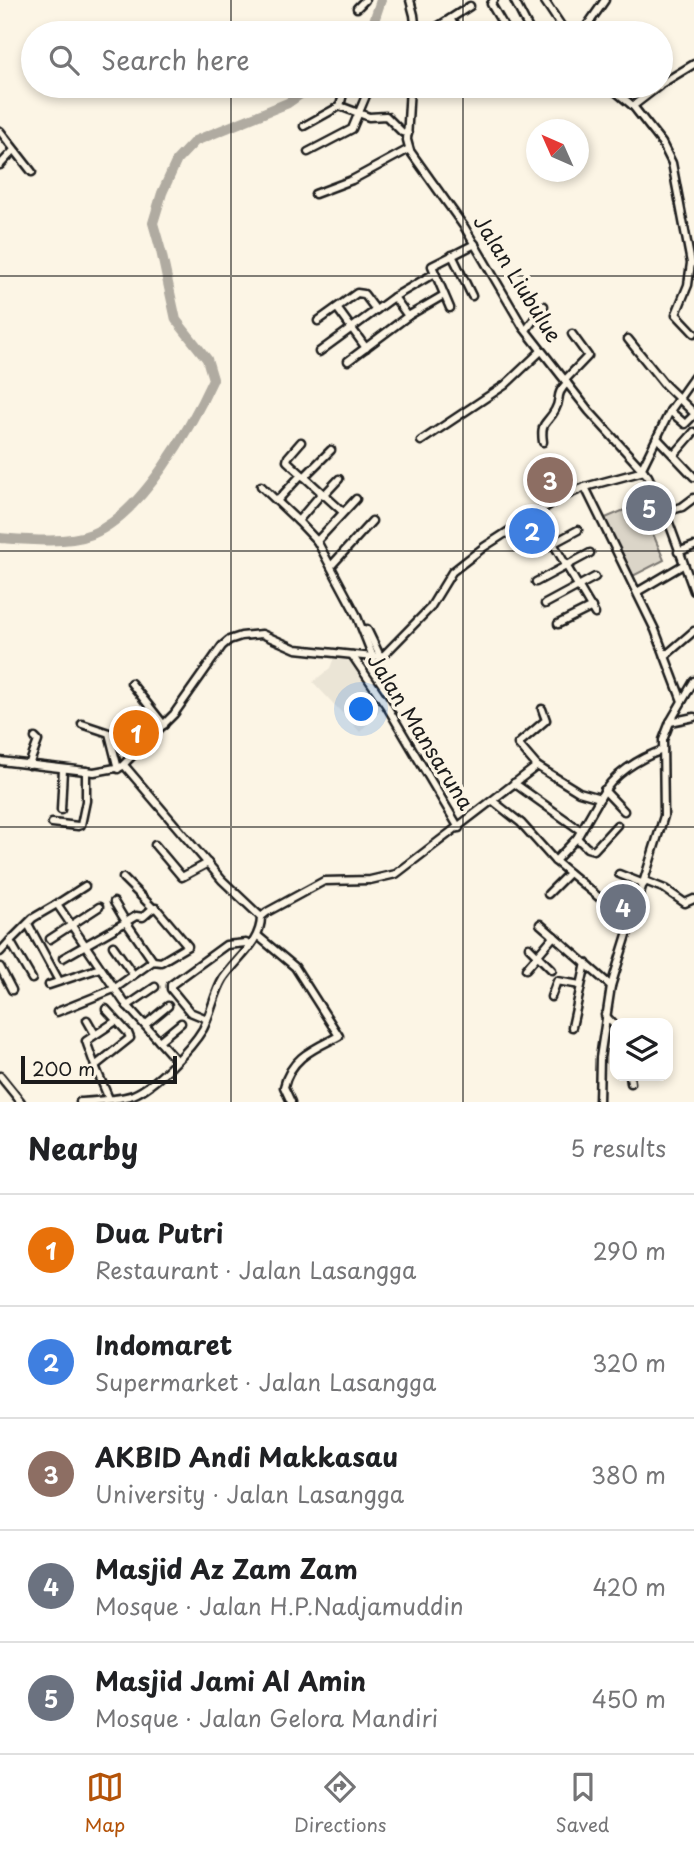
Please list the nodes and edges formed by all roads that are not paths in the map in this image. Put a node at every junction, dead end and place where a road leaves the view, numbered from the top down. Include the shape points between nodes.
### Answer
1 (365, 0) edge
2 (410, 0) edge
3 (494, 0) edge
4 (514, 0) edge
5 (544, 0) edge
6 (605, 0) edge
7 (470, 6) dead end
8 (357, 8) dead end
9 (450, 19) joint
10 (415, 21) edge
11 (447, 21) edge
12 (501, 21) edge
13 (525, 21) edge
14 (558, 21) edge
15 (590, 21) edge
16 (694, 64) edge
17 (673, 77) edge
18 (342, 98) edge
19 (366, 98) edge
20 (410, 98) edge
21 (623, 98) edge
22 (643, 98) edge
23 (340, 106) junction
24 (633, 106) junction
25 (360, 114) junction
26 (304, 126) dead end
27 (0, 131) edge
28 (408, 134) junction
29 (409, 149) junction
30 (14, 150) junction
31 (308, 152) dead end
32 (0, 165) edge
33 (32, 172) dead end
34 (315, 194) dead end
35 (694, 224) edge
36 (686, 229) junction
37 (475, 244) junction
38 (692, 254) edge
39 (452, 256) junction
40 (435, 273) junction
41 (444, 295) junction
42 (472, 296) dead end
43 (394, 297) junction
44 (544, 306) dead end
45 (337, 308) junction
46 (450, 308) dead end
47 (376, 310) junction
48 (408, 316) junction
49 (318, 321) dead end
50 (352, 328) junction
51 (526, 330) junction
52 (694, 333) edge
53 (572, 334) dead end
54 (628, 339) dead end
55 (366, 348) junction
56 (541, 351) junction
57 (319, 352) dead end
58 (348, 361) dead end
59 (694, 377) edge
60 (566, 382) junction
61 (678, 398) junction
62 (670, 411) junction
63 (694, 414) edge
64 (694, 432) edge
65 (657, 438) junction
66 (421, 440) dead end
67 (301, 442) dead end
68 (543, 442) dead end
69 (331, 450) dead end
70 (674, 455) junction
71 (643, 469) junction
72 (303, 476) junction
73 (694, 477) edge
74 (339, 479) dead end
75 (261, 486) dead end
76 (585, 487) junction
77 (323, 494) junction
78 (694, 498) edge
79 (356, 499) dead end
80 (277, 501) junction
81 (342, 512) junction
82 (665, 512) junction
83 (534, 513) junction
84 (298, 521) junction
85 (372, 521) dead end
86 (578, 530) dead end
87 (317, 541) junction
88 (553, 544) junction
89 (694, 546) edge
90 (540, 551) dead end
91 (678, 552) junction
92 (590, 553) dead end
93 (683, 565) junction
94 (331, 566) junction
95 (566, 566) junction
96 (595, 577) dead end
97 (536, 582) dead end
98 (578, 584) junction
99 (694, 590) edge
100 (637, 592) junction
101 (545, 604) dead end
102 (558, 624) dead end
103 (694, 631) edge
104 (352, 654) junction
105 (665, 656) junction
106 (376, 657) junction
107 (694, 681) edge
108 (131, 682) dead end
109 (682, 701) junction
110 (542, 709) dead end
111 (694, 716) edge
112 (670, 722) junction
113 (82, 724) dead end
114 (164, 725) junction
115 (35, 738) dead end
116 (663, 750) junction
117 (0, 761) edge
118 (29, 765) junction
119 (537, 766) junction
120 (121, 767) junction
121 (63, 769) junction
122 (86, 771) junction
123 (514, 783) junction
124 (604, 790) junction
125 (600, 797) junction
126 (493, 801) junction
127 (61, 810) dead end
128 (624, 811) dead end
129 (52, 823) dead end
130 (617, 825) dead end
131 (459, 828) junction
132 (580, 830) junction
133 (577, 838) junction
134 (155, 845) dead end
135 (555, 861) junction
136 (208, 863) junction
137 (569, 873) junction
138 (619, 874) dead end
139 (123, 878) dead end
140 (645, 882) junction
141 (85, 886) dead end
142 (548, 894) dead end
143 (694, 899) edge
144 (114, 902) dead end
145 (57, 904) junction
146 (99, 907) dead end
147 (153, 908) junction
148 (261, 917) junction
149 (126, 922) junction
150 (540, 924) dead end
151 (631, 924) junction
152 (28, 925) junction
153 (71, 926) junction
154 (258, 936) junction
155 (554, 936) junction
156 (50, 939) dead end
157 (10, 941) junction
158 (85, 946) junction
159 (113, 946) dead end
160 (249, 946) junction
161 (529, 947) dead end
162 (0, 952) edge
163 (538, 956) junction
164 (62, 958) dead end
165 (153, 961) junction
166 (586, 963) junction
167 (0, 967) edge
168 (100, 968) junction
169 (526, 969) dead end
170 (552, 970) dead end
171 (134, 974) junction
172 (32, 979) dead end
173 (59, 981) junction
174 (49, 985) dead end
175 (580, 985) junction
176 (155, 986) dead end
177 (611, 986) junction
178 (114, 989) junction
179 (12, 990) dead end
180 (551, 997) dead end
181 (127, 1006) junction
182 (168, 1006) dead end
183 (106, 1009) dead end
184 (57, 1012) dead end
185 (606, 1015) junction
186 (207, 1019) junction
187 (87, 1020) dead end
188 (610, 1020) edge
189 (116, 1021) junction
190 (181, 1023) dead end
191 (145, 1025) junction
192 (572, 1027) dead end
193 (95, 1034) junction
194 (159, 1041) junction
195 (176, 1060) junction
196 (94, 1066) junction
197 (0, 1076) edge
198 (109, 1099) junction
199 (21, 1102) edge
200 (80, 1102) edge
201 (291, 1102) edge
202 (599, 1102) edge

1 - 8 street
2 - 10 street
3 - 12 street via 491,4
4 - 13 street
5 - 14 street
6 - 15 street
7 - 9 street
9 - 11 street
16 - 17 street
18 - 23 street
19 - 25 street
20 - 28 street
21 - 24 street
22 - 24 street
23 - 25 street
23 - 26 street
24 - 36 street via 672,163
25 - 28 street via 386,116
25 - 31 street via 352,129
27 - 30 street
28 - 29 street
29 - 34 street
29 - 37 street, Jalan Liubulue
30 - 32 street
30 - 33 street
35 - 36 street
36 - 38 street
37 - 39 street
37 - 51 street, Jalan Liubulue
38 - 52 street via 688,285 676,313
39 - 40 street via 433,265
39 - 42 street
40 - 41 street
40 - 43 street
41 - 46 street
41 - 48 street
43 - 47 street
43 - 48 street
44 - 51 street
45 - 47 street via 358,293
45 - 49 street
45 - 50 street
47 - 50 street
48 - 55 street
50 - 55 street
50 - 57 street
51 - 56 street, Jalan Liubulue
53 - 60 street via 589,356
54 - 61 street
55 - 58 street
56 - 60 street, Jalan Liubulue
56 - 66 street via 505,385
59 - 61 street
60 - 68 street via 555,410 543,424
60 - 71 street, Jalan Liubulue
61 - 62 street
61 - 63 street
62 - 63 street via 685,424
62 - 65 street
64 - 70 street
65 - 70 street
65 - 71 street
67 - 72 street via 287,459
69 - 72 street
70 - 73 street
71 - 76 street
71 - 82 street, Jalan Liubulue
72 - 77 street
72 - 80 street
74 - 77 street
75 - 80 street
76 - 83 street
76 - 100 street
77 - 81 street
77 - 84 street
78 - 82 street
79 - 81 street
80 - 84 street
81 - 87 street
82 - 91 street, Jalan Liubulue
83 - 88 street
83 - 106 street via 454,569 430,608 387,653
84 - 87 street
85 - 94 street
86 - 88 street
87 - 94 street
88 - 90 street
88 - 95 street
89 - 91 street
91 - 93 street, Jalan Liubulue
92 - 95 street
93 - 99 street, Jalan Liubulue
93 - 100 street
94 - 106 street via 362,619
95 - 97 street
95 - 98 street
96 - 98 street
98 - 101 street
98 - 102 street via 594,610
100 - 105 street
103 - 105 street
104 - 106 street
104 - 114 street via 296,649 262,634 234,638 222,646
104 - 131 street, Jalan Mansaruna
105 - 109 street
107 - 109 street
108 - 114 street
109 - 112 street
110 - 119 street via 545,720 518,744
111 - 112 street
112 - 116 street
113 - 120 street via 108,732
114 - 120 street
115 - 118 street via 38,741
116 - 124 street via 644,758
116 - 140 street via 664,816
117 - 118 street
118 - 121 street
119 - 123 street
119 - 125 street via 579,792
120 - 122 street
120 - 136 street
121 - 122 street
121 - 127 street
122 - 129 street via 81,825
123 - 126 street
123 - 132 street
124 - 125 street
124 - 128 street
125 - 132 street
126 - 131 street
126 - 135 street via 522,823
130 - 133 street via 594,850
131 - 148 street via 397,874 382,879 324,881
132 - 133 street
133 - 135 street
134 - 136 street via 182,877
135 - 137 street
136 - 148 street
137 - 142 street
137 - 151 street
138 - 140 street
139 - 147 street
140 - 143 street via 685,903
140 - 151 street
141 - 145 street
144 - 149 street
145 - 152 street
145 - 153 street
146 - 153 street
147 - 149 street
147 - 165 street via 188,946 161,962
148 - 154 street
149 - 158 street
149 - 165 street
150 - 155 street
151 - 177 street
152 - 157 street
152 - 173 street
153 - 156 street
153 - 158 street
154 - 160 street
154 - 201 street via 295,967 339,1036 302,1056 290,1070 284,1087
155 - 163 street
155 - 166 street
157 - 162 street
157 - 172 street
158 - 164 street
158 - 168 street
159 - 171 street
160 - 186 street via 224,978
160 - 186 street via 226,945 171,985 190,1012
161 - 163 street
163 - 169 street
163 - 170 street
165 - 171 street
166 - 175 street
166 - 177 street
167 - 179 street
168 - 173 street
168 - 178 street
171 - 178 street
173 - 174 street
175 - 180 street via 557,981
175 - 192 street
176 - 181 street
177 - 185 street
178 - 181 street
178 - 184 street
181 - 191 street
182 - 191 street
183 - 189 street
185 - 188 street
185 - 202 street
186 - 195 street
187 - 193 street
189 - 193 street
189 - 196 street via 130,1038
190 - 194 street
191 - 194 street
193 - 196 street via 85,1042
194 - 195 street
195 - 198 street via 142,1090
196 - 198 street
197 - 199 street
198 - 200 street

